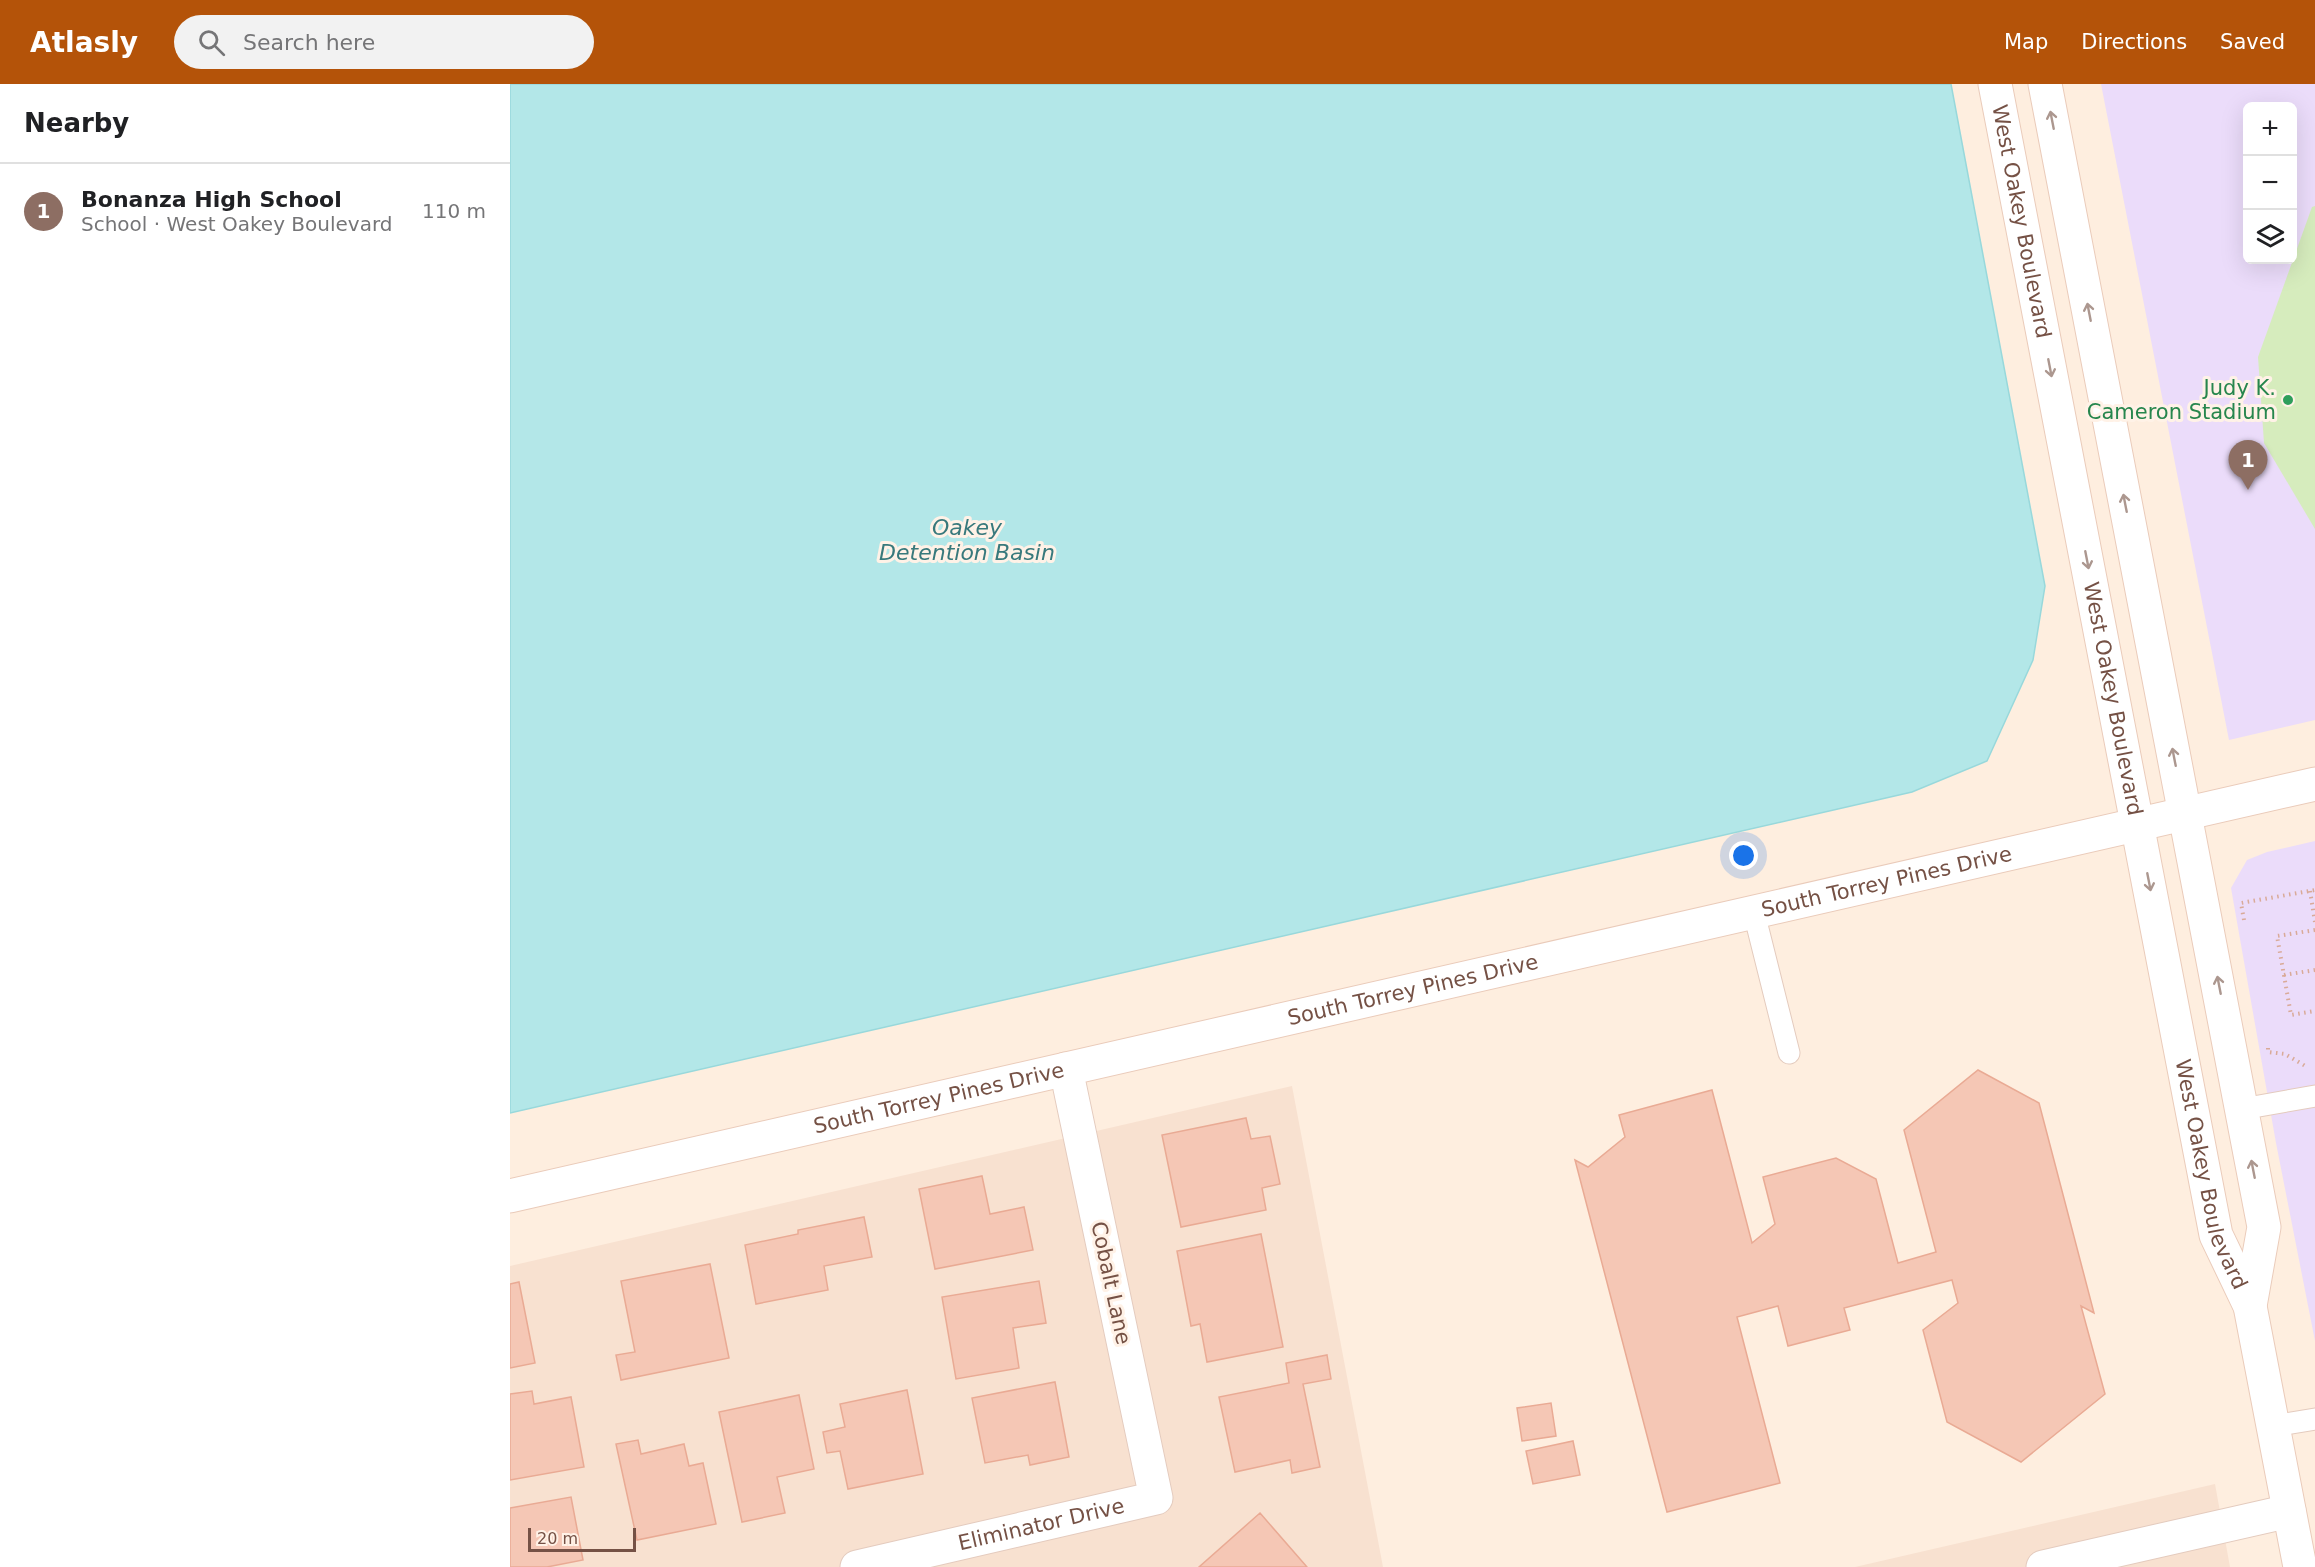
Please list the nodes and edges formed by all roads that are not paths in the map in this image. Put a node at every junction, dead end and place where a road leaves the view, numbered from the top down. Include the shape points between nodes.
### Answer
1 (1995, 84) edge
2 (2045, 84) edge
3 (2315, 784) edge
4 (2186, 814) junction
5 (2138, 825) junction
6 (1754, 913) junction
7 (1789, 1053) dead end
8 (1066, 1069) junction
9 (2315, 1096) edge
10 (2242, 1109) junction
11 (2193, 1119) junction
12 (510, 1196) edge
13 (2250, 1306) junction
14 (2315, 1419) edge
15 (2273, 1426) junction
16 (1156, 1498) joint
17 (2289, 1510) junction
18 (857, 1567) edge
19 (2043, 1567) edge
20 (2300, 1567) edge

1 -> 5 main road, West Oakey Boulevard
4 -> 2 main road, West Oakey Boulevard
3 - 4 main road, South Torrey Pines Drive
4 - 5 main road, South Torrey Pines Drive
10 -> 4 main road, West Oakey Boulevard
5 - 6 main road, South Torrey Pines Drive
5 -> 11 main road, West Oakey Boulevard
6 - 7 lane
6 - 8 main road, South Torrey Pines Drive
8 - 12 main road, South Torrey Pines Drive
8 - 16 main road, Cobalt Lane
9 - 10 lane
10 - 11 main road
13 -> 10 main road, West Oakey Boulevard via 2264,1227
11 - 13 main road, West Oakey Boulevard via 2216,1235
13 - 15 main road, West Oakey Boulevard
14 - 15 lane
15 - 17 main road, West Oakey Boulevard
16 - 18 main road, Eliminator Drive
17 - 19 main road
17 - 20 main road, West Oakey Boulevard

